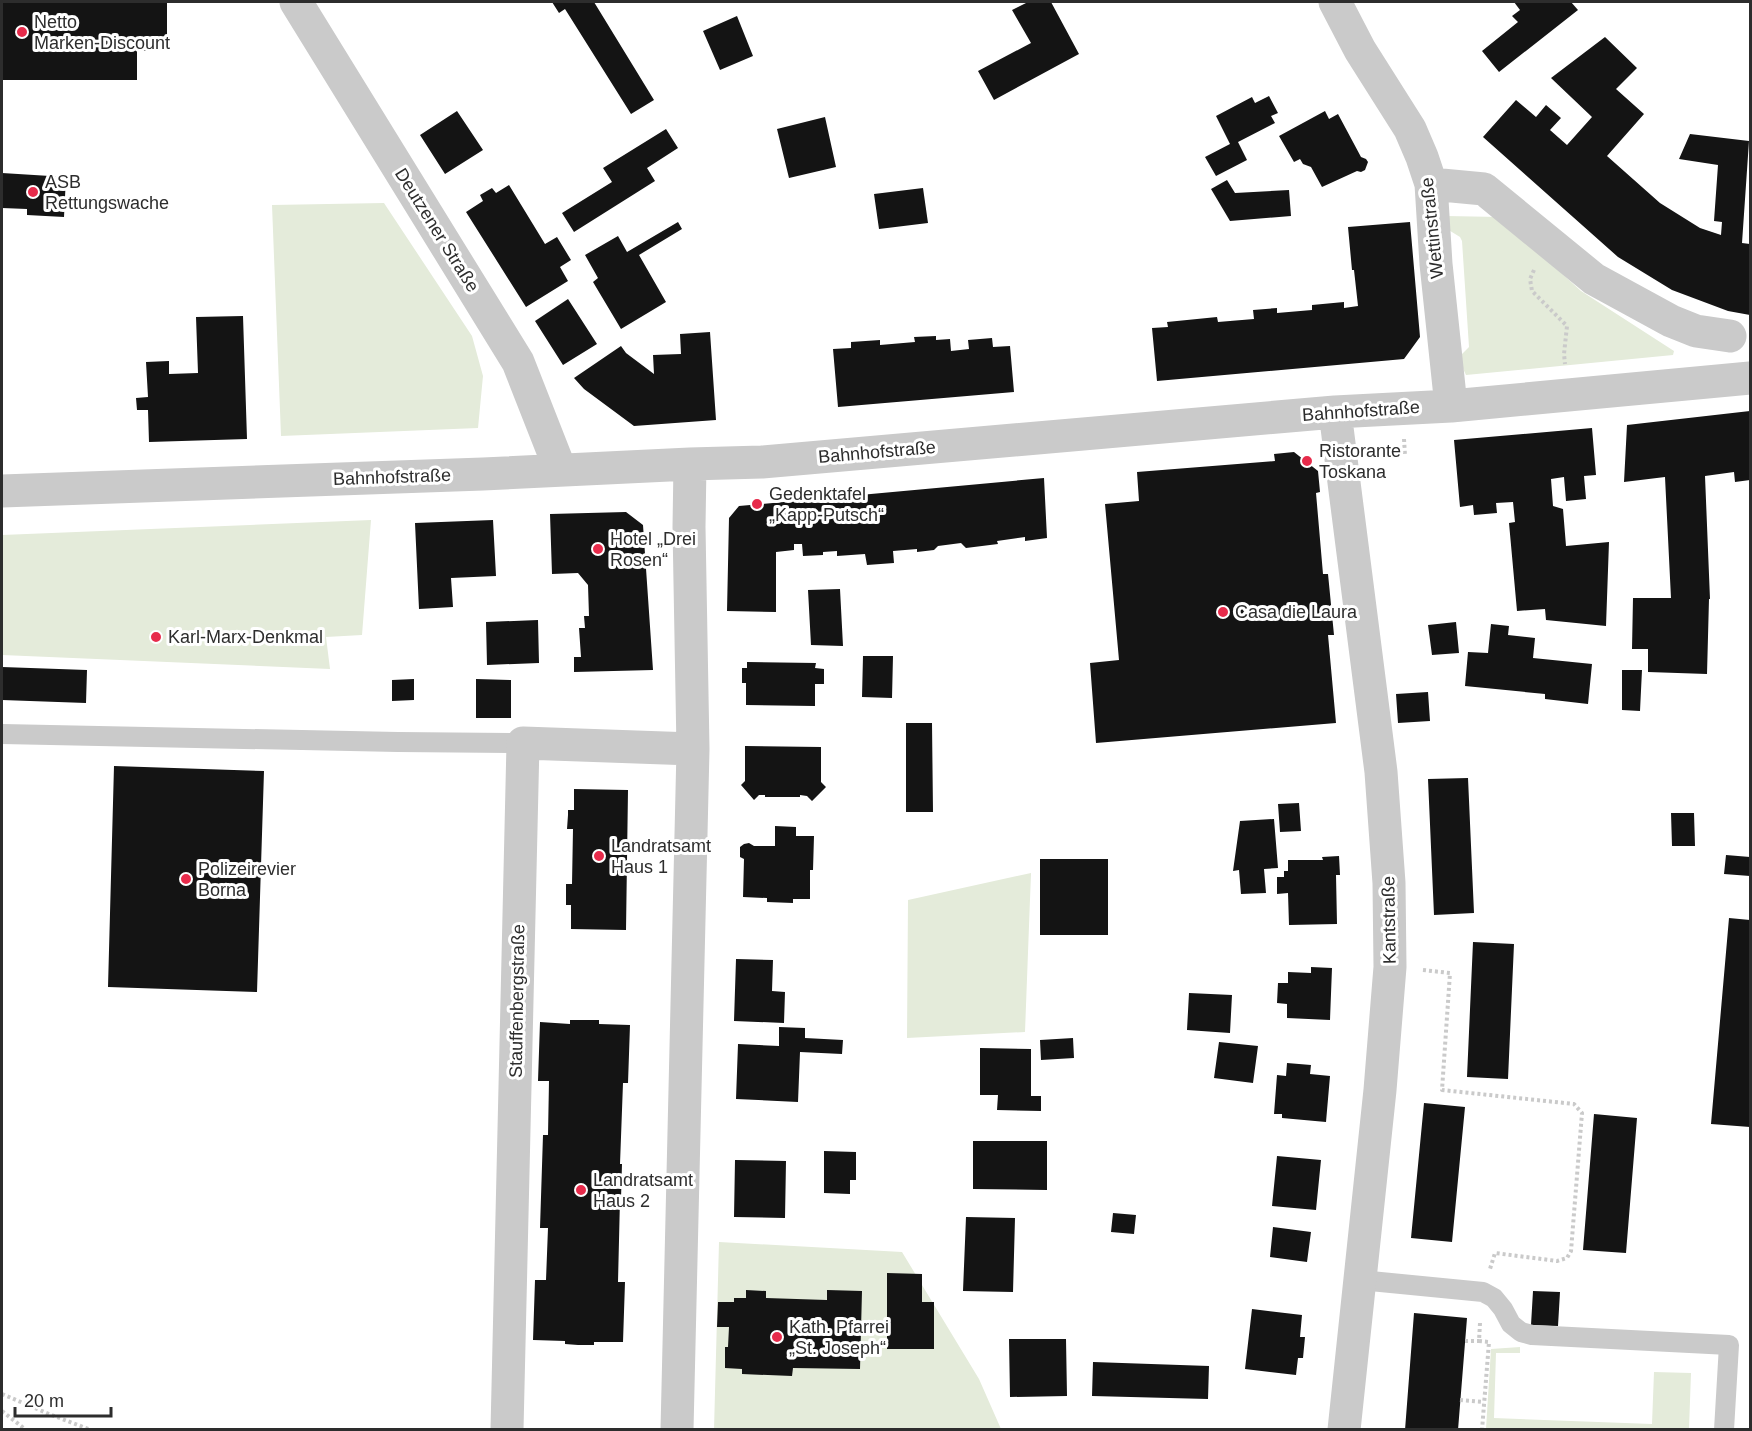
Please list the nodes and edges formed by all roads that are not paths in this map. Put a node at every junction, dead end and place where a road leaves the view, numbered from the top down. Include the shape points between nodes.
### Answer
1 (296, 2) edge
2 (1335, 2) edge
3 (1431, 184) junction
4 (1730, 336) dead end
5 (1750, 378) edge
6 (1451, 406) junction
7 (1335, 412) junction
8 (690, 464) junction
9 (560, 469) junction
10 (2, 491) edge
11 (2, 734) edge
12 (523, 743) junction
13 (693, 749) junction
14 (1360, 1280) junction
15 (507, 1430) edge
16 (677, 1430) edge
17 (1344, 1430) edge
18 (1724, 1430) edge

1 - 9 street, Deutzener Straße via 518,362
2 - 3 street, Wettinstraße via 1410,129
3 - 4 street via 1484,189 1594,279 1671,321 1696,331
3 - 6 street, Wettinstraße
5 - 6 street, Bahnhofstraße
6 - 7 street, Bahnhofstraße
7 - 8 street, Bahnhofstraße via 762,462
7 - 14 street, Kantstraße via 1381,772 1389,883 1390,967
8 - 9 street, Bahnhofstraße
8 - 13 street
9 - 10 street, Bahnhofstraße
11 - 12 lane
12 - 13 street
12 - 15 street, Stauffenbergstraße
13 - 16 street
14 - 17 street, Kantstraße
14 - 18 lane via 1483,1292 1494,1298 1511,1324 1532,1335 1729,1345

